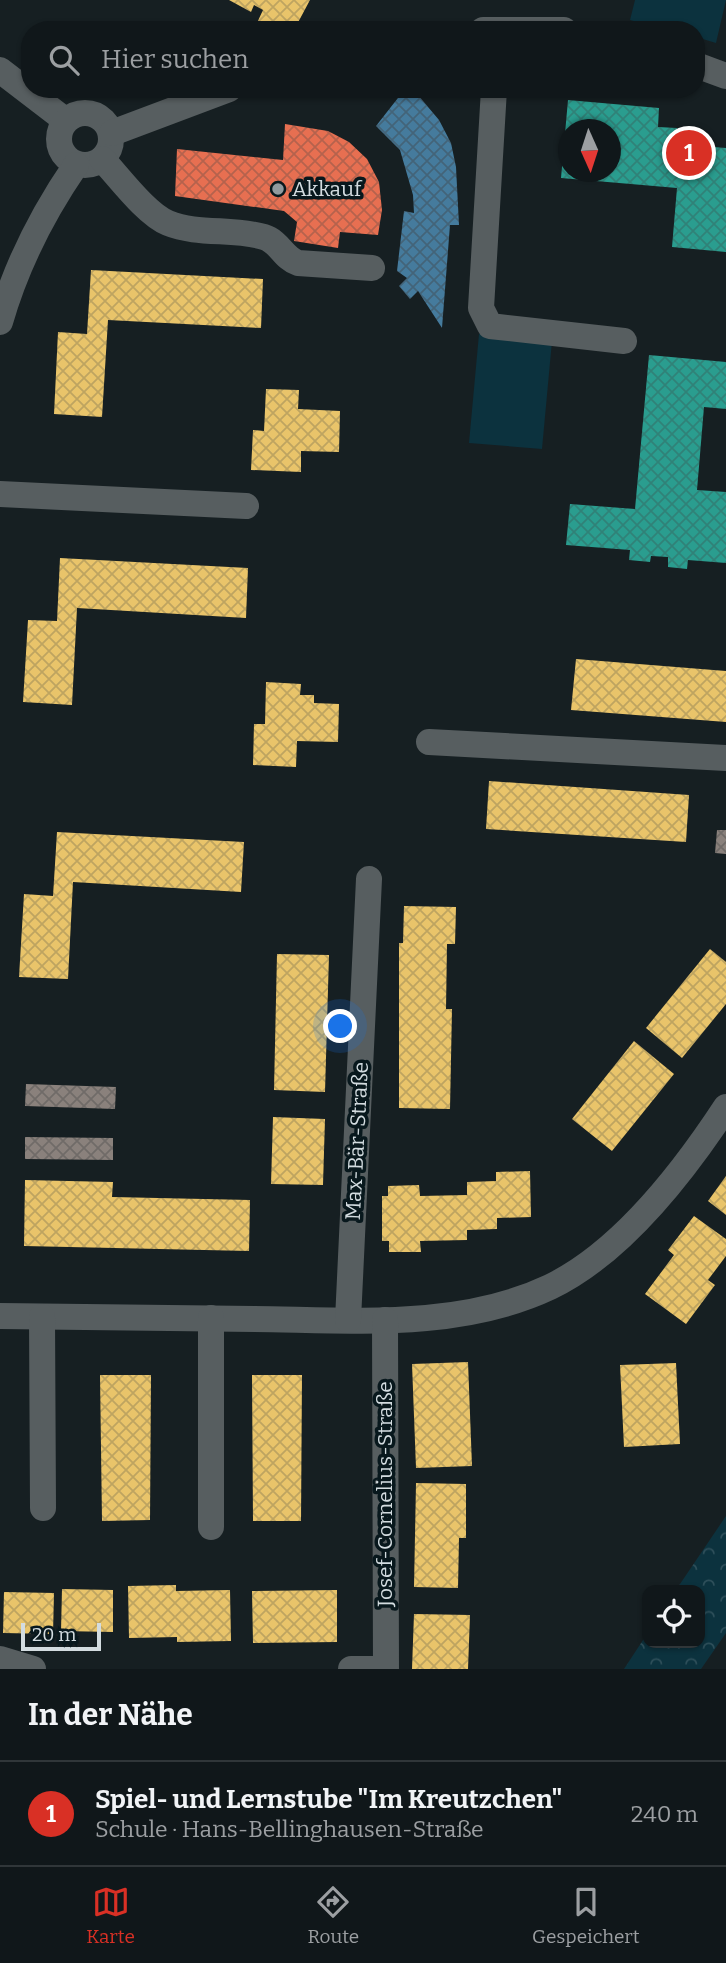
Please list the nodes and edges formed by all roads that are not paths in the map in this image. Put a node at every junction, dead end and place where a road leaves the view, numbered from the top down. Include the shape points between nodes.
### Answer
1 (705, 68) edge
2 (0, 70) edge
3 (726, 76) edge
4 (21, 86) edge
5 (36, 98) edge
6 (205, 98) edge
7 (493, 98) edge
8 (65, 120) junction
9 (112, 133) junction
10 (102, 159) junction
11 (76, 165) junction
12 (372, 268) dead end
13 (0, 322) edge
14 (624, 341) dead end
15 (0, 494) edge
16 (246, 506) dead end
17 (429, 742) dead end
18 (726, 758) edge
19 (369, 878) dead end
20 (726, 1107) edge
21 (0, 1316) edge
22 (42, 1317) junction
23 (211, 1318) junction
24 (348, 1320) junction
25 (385, 1320) junction
26 (43, 1508) dead end
27 (211, 1527) dead end
28 (0, 1659) edge
29 (33, 1669) edge
30 (351, 1669) edge
31 (386, 1669) edge

1 - 3 street
2 - 4 street
5 - 8 street
6 - 9 street
7 - 14 street via 481,308 490,326
8 - 9 street via 90,114 104,120
8 - 11 street via 58,132 59,147
9 - 10 street via 111,149
10 - 11 street via 89,166
10 - 12 street via 169,223 262,237 298,263
11 - 13 street via 34,235
15 - 16 street
17 - 18 street
19 - 24 street, Max-Bär-Straße
20 - 25 street via 641,1214 579,1270 508,1303 468,1313
21 - 22 street
22 - 23 street
22 - 26 street
23 - 24 street
23 - 27 street
24 - 25 street
25 - 31 street, Josef-Cornelius-Straße
28 - 29 street
30 - 31 street, Josef-Cornelius-Straße

